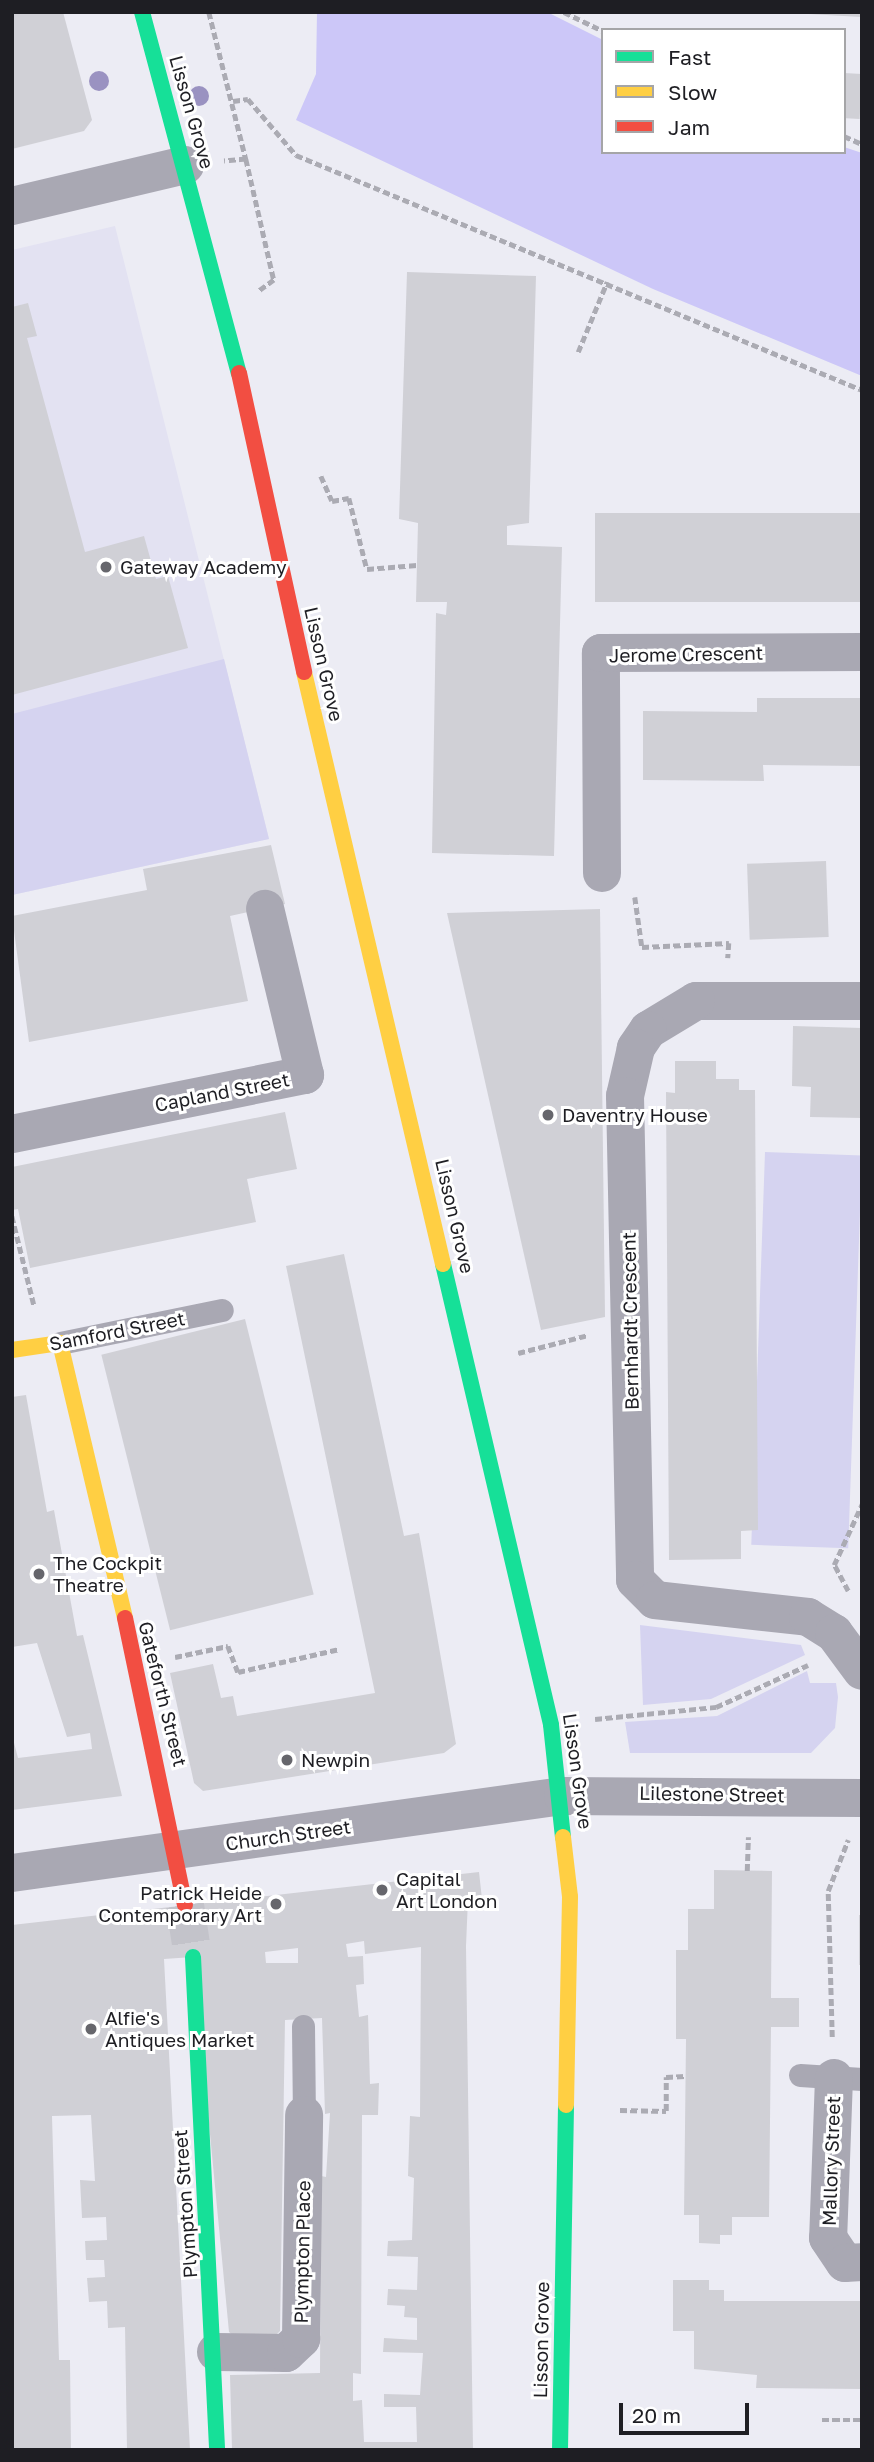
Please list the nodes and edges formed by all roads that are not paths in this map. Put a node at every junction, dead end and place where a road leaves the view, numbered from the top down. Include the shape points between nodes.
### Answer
1 (142, 12) edge
2 (185, 165) junction
3 (12, 206) edge
4 (862, 652) edge
5 (602, 873) road end
6 (265, 909) dead end
7 (862, 1000) edge
8 (12, 1134) edge
9 (222, 1310) dead end
10 (60, 1343) junction
11 (12, 1350) edge
12 (862, 1671) edge
13 (563, 1796) junction
14 (857, 1814) edge
15 (176, 1851) junction
16 (12, 1873) edge
17 (185, 1905) tunnel mouth
18 (193, 1957) tunnel mouth
19 (303, 2026) dead end
20 (832, 2077) edge
21 (304, 2115) joint
22 (862, 2262) edge
23 (216, 2352) junction
24 (217, 2450) edge
25 (560, 2450) edge

1 - 2 main road, Lisson Grove
2 - 3 street
2 - 13 main road, Lisson Grove via 546,1697
4 - 5 street, Jerome Crescent via 601,653
6 - 8 street, Capland Street via 305,1075
7 - 12 street, Bernhardt Crescent via 728,998 671,1012 649,1030 630,1068 635,1580 655,1600 808,1616 834,1633
9 - 10 lane, Samford Street
10 - 11 main road, Samford Street
10 - 15 main road, Gateforth Street
13 - 14 street, Lilestone Street
13 - 15 street, Church Street
13 - 25 main road, Lisson Grove via 570,1897
15 - 16 street, Church Street
15 - 17 main road
18 - 23 main road, Plympton Street
19 - 21 lane
20 - 22 street, Mallory Street via 828,2238 845,2263
21 - 23 street, Plympton Place via 301,2339 286,2353
23 - 24 main road, Plympton Street

